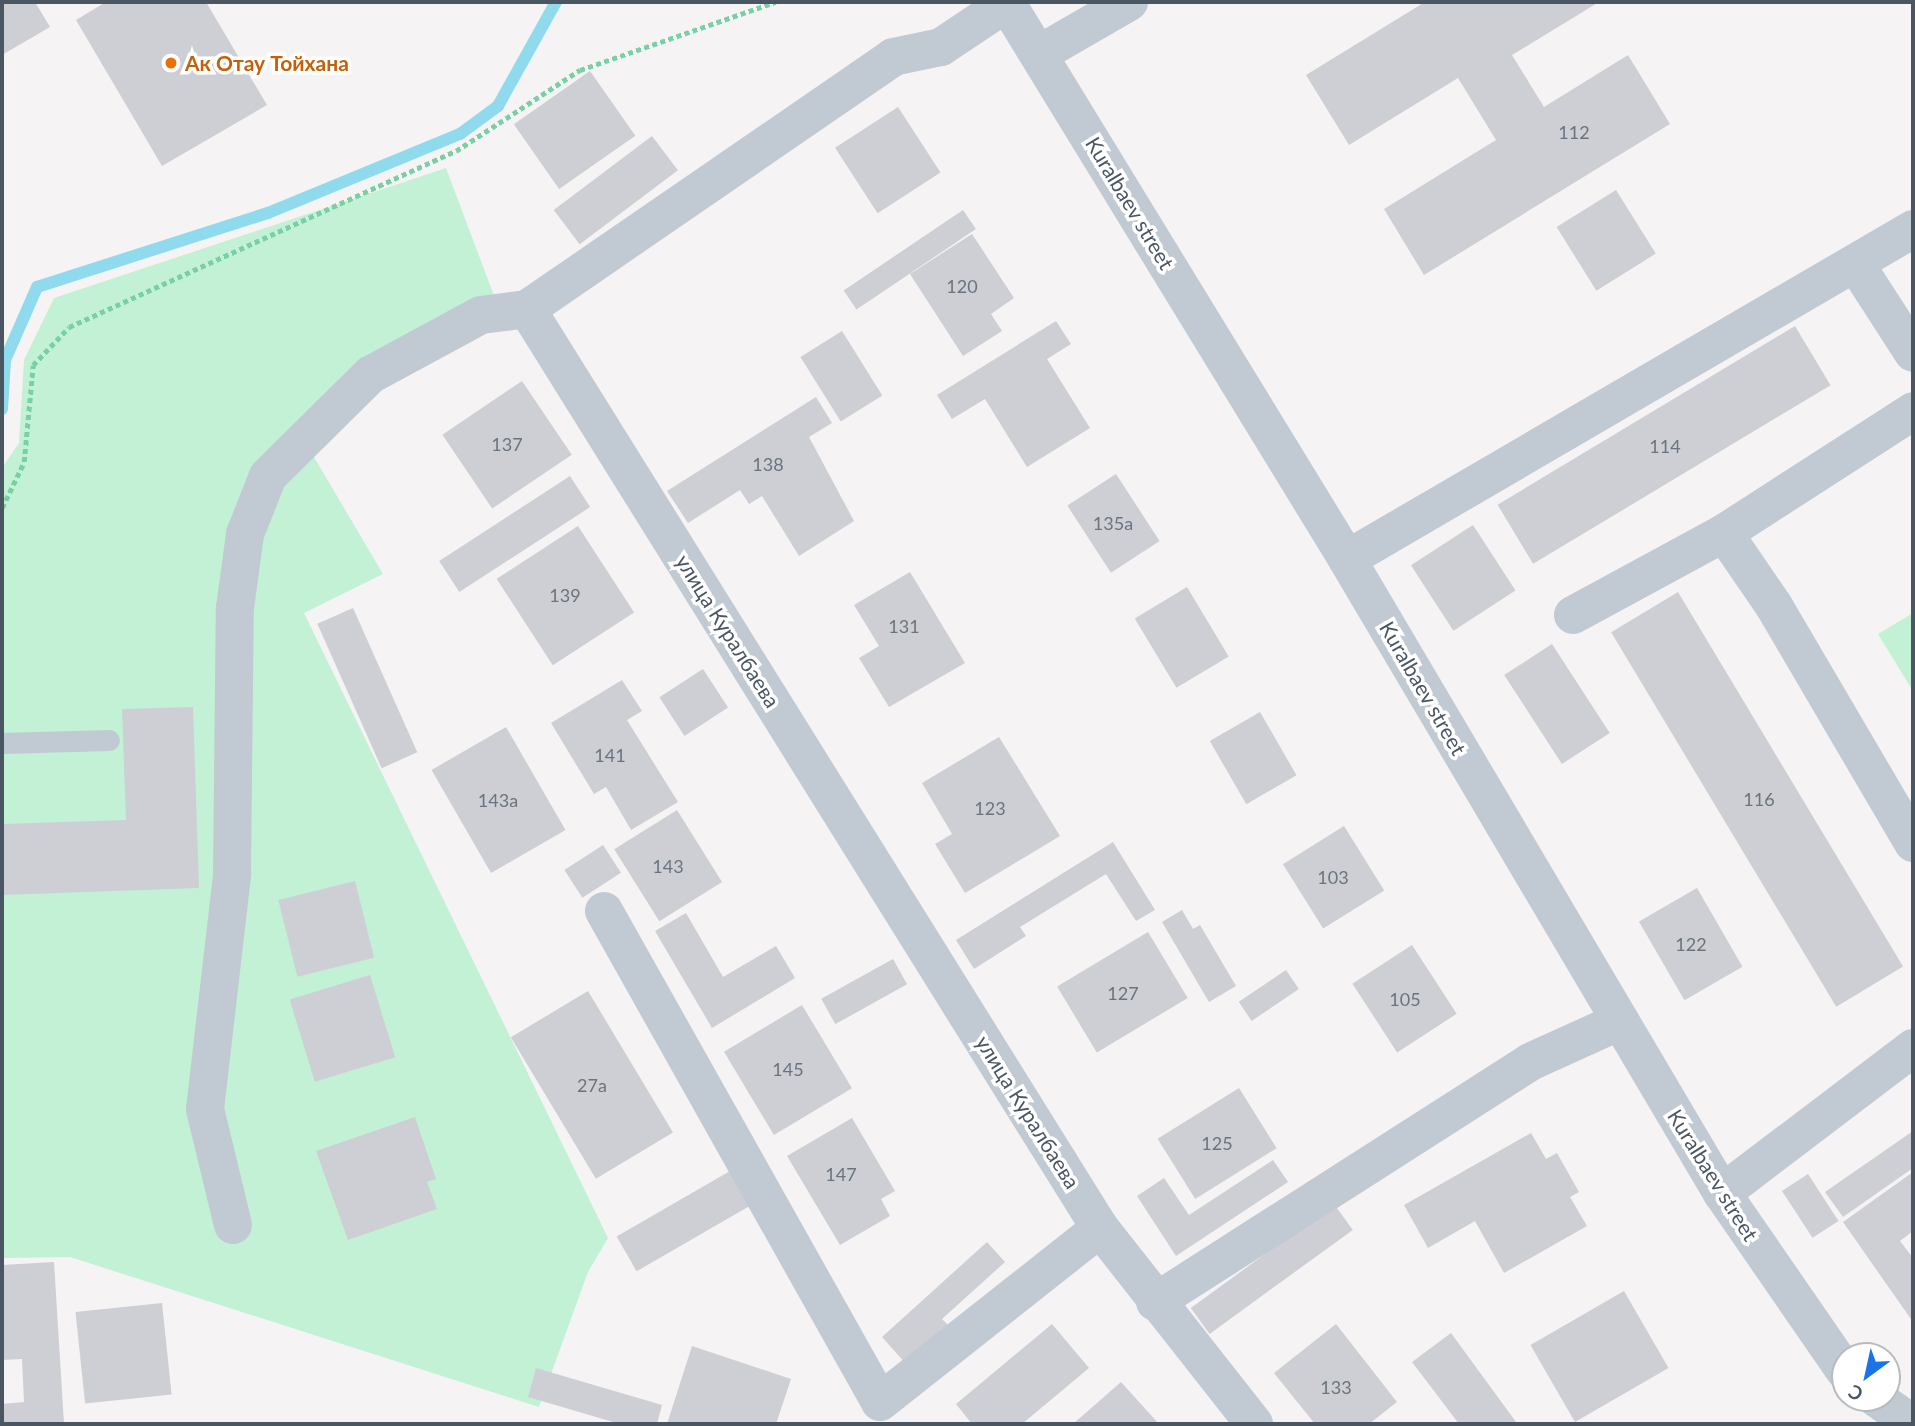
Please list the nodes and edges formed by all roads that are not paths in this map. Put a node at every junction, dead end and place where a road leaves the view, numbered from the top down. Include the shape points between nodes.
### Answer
1 (1007, 2) edge
2 (1129, 2) edge
3 (1039, 54) junction
4 (1913, 229) edge
5 (1857, 266) junction
6 (527, 309) junction
7 (1913, 353) edge
8 (1913, 411) edge
9 (1724, 533) junction
10 (1347, 559) junction
11 (1573, 615) dead end
12 (109, 740) dead end
13 (2, 743) edge
14 (1913, 844) edge
15 (604, 911) dead end
16 (1618, 1022) junction
17 (1913, 1048) edge
18 (1723, 1193) junction
19 (233, 1225) dead end
20 (1100, 1228) junction
21 (1155, 1302) junction
22 (1831, 1351) edge
23 (1896, 1412) edge
24 (1254, 1424) edge
25 (1913, 1424) edge

1 - 3 street, Kuralbaev street
1 - 6 street via 941,47 894,57
2 - 3 street
3 - 10 street, Kuralbaev street
4 - 5 street
5 - 7 street
5 - 10 street
6 - 19 street via 481,315 370,375 268,476 245,534 234,608 232,874 205,1109
6 - 20 street, улица Куралбаева
8 - 9 street
9 - 11 street
9 - 14 street via 1774,606
10 - 16 street, Kuralbaev street
12 - 13 lane
15 - 20 street via 880,1402
16 - 18 street, Kuralbaev street
16 - 21 street via 1531,1062
17 - 18 street
18 - 22 street, Kuralbaev street
20 - 21 street, улица Куралбаева
21 - 24 street, улица Куралбаева
23 - 25 street

